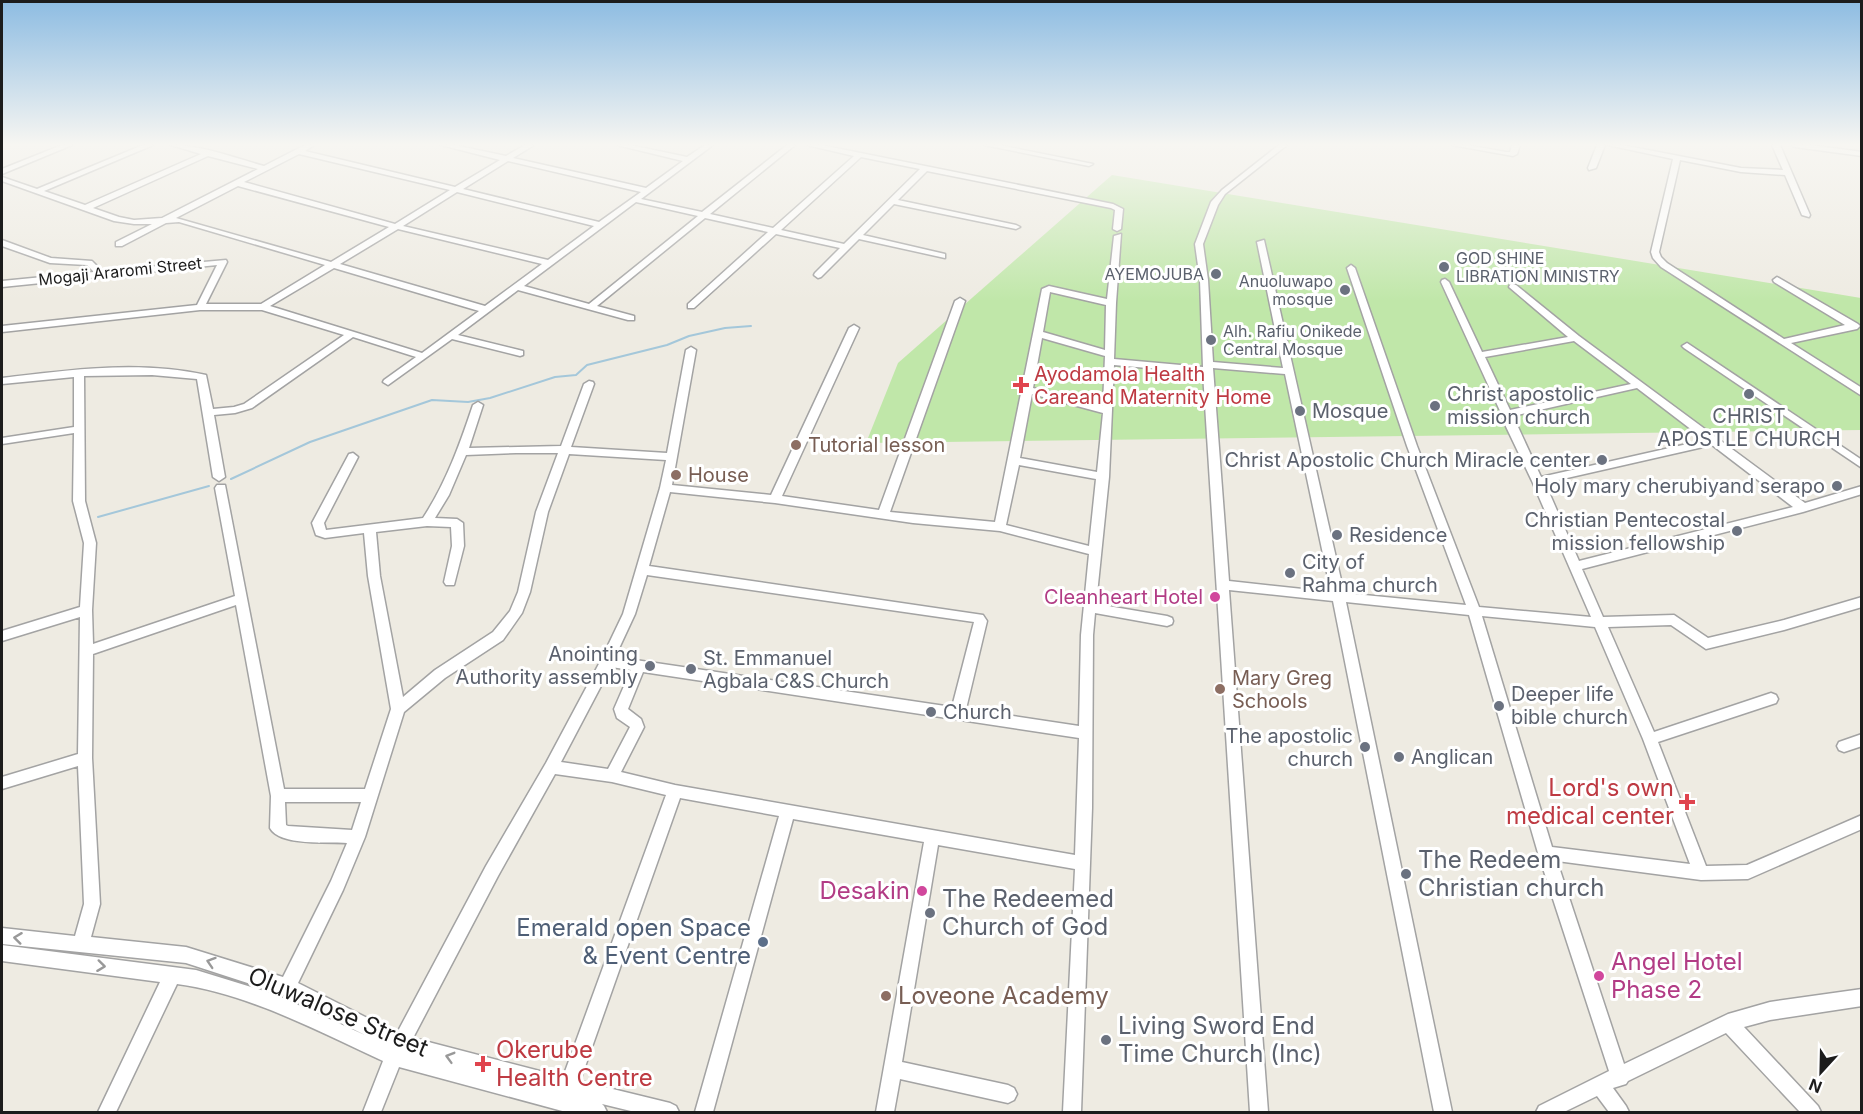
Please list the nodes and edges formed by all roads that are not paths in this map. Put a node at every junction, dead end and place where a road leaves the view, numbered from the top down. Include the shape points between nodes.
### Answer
1 (55, 197) edge
2 (111, 197) edge
3 (211, 197) edge
4 (288, 197) edge
5 (447, 197) edge
6 (477, 197) edge
7 (640, 197) edge
8 (726, 197) edge
9 (814, 197) edge
10 (899, 197) edge
11 (1069, 197) edge
12 (1220, 197) edge
13 (1668, 197) edge
14 (1798, 197) edge
15 (636, 200) junction
16 (894, 202) junction
17 (86, 208) junction
18 (704, 215) junction
19 (1806, 215) dead end
20 (167, 220) junction
21 (134, 222) junction
22 (601, 225) junction
23 (1016, 226) dead end
24 (398, 227) junction
25 (146, 229) junction
26 (776, 232) junction
27 (857, 236) junction
28 (1261, 242) dead end
29 (2, 243) edge
30 (119, 244) dead end
31 (846, 247) junction
32 (942, 256) dead end
33 (549, 263) junction
34 (335, 264) junction
35 (1351, 268) dead end
36 (99, 273) junction
37 (818, 275) dead end
38 (1778, 280) dead end
39 (1445, 282) dead end
40 (2, 284) edge
41 (518, 287) junction
42 (1513, 287) dead end
43 (960, 301) dead end
44 (1111, 303) junction
45 (691, 306) dead end
46 (263, 307) junction
47 (590, 307) junction
48 (200, 308) junction
49 (487, 310) junction
50 (631, 318) dead end
51 (1858, 326) edge
52 (854, 328) dead end
53 (2, 329) edge
54 (1040, 334) junction
55 (350, 335) junction
56 (452, 336) junction
57 (1576, 338) junction
58 (1783, 342) junction
59 (1687, 346) dead end
60 (691, 350) dead end
61 (520, 353) dead end
62 (1480, 355) junction
63 (423, 356) junction
64 (1110, 358) junction
65 (1208, 367) junction
66 (1289, 371) junction
67 (79, 372) junction
68 (2, 381) edge
69 (388, 382) dead end
70 (589, 384) dead end
71 (1639, 385) junction
72 (1028, 390) junction
73 (1862, 393) edge
74 (478, 405) dead end
75 (1108, 411) junction
76 (209, 412) junction
77 (1506, 414) junction
78 (80, 429) junction
79 (2, 441) edge
80 (1714, 441) junction
81 (566, 449) junction
82 (463, 452) junction
83 (353, 457) dead end
84 (673, 457) junction
85 (1015, 461) junction
86 (1862, 465) edge
87 (1103, 477) junction
88 (1538, 481) junction
89 (666, 488) junction
90 (1862, 490) edge
91 (776, 500) junction
92 (1803, 508) junction
93 (883, 514) junction
94 (427, 522) junction
95 (1000, 527) junction
96 (370, 530) junction
97 (1094, 551) junction
98 (1574, 567) junction
99 (643, 570) junction
100 (450, 582) dead end
101 (1223, 585) junction
102 (1338, 595) junction
103 (240, 598) junction
104 (1862, 602) edge
105 (1089, 607) junction
106 (86, 610) junction
107 (1474, 611) junction
108 (1167, 621) dead end
109 (1597, 622) junction
110 (2, 636) edge
111 (87, 651) junction
112 (608, 661) junction
113 (639, 666) junction
114 (1771, 699) dead end
115 (398, 709) junction
116 (958, 712) junction
117 (1087, 733) junction
118 (1650, 739) junction
119 (1862, 740) edge
120 (1844, 746) dead end
121 (85, 758) junction
122 (551, 767) junction
123 (612, 776) junction
124 (2, 783) edge
125 (675, 791) junction
126 (372, 795) junction
127 (278, 796) junction
128 (788, 811) junction
129 (1862, 822) edge
130 (357, 837) junction
131 (933, 837) junction
132 (1546, 853) junction
133 (1082, 863) junction
134 (1701, 873) junction
135 (2, 936) edge
136 (81, 945) junction
137 (2, 953) edge
138 (173, 974) junction
139 (287, 987) junction
140 (1862, 997) edge
141 (1728, 1023) junction
142 (398, 1050) junction
143 (893, 1069) junction
144 (1620, 1078) junction
145 (1600, 1086) junction
146 (568, 1088) junction
147 (1008, 1094) dead end
148 (660, 1111) edge
149 (107, 1113) edge
150 (372, 1113) edge
151 (598, 1113) edge
152 (704, 1113) edge
153 (885, 1113) edge
154 (1072, 1113) edge
155 (1260, 1113) edge
156 (1443, 1113) edge
157 (1545, 1113) edge
158 (1620, 1113) edge
159 (1812, 1113) edge

1 - 17 street
2 - 17 street
3 - 20 street
4 - 24 street
5 - 24 street
6 - 22 street
7 - 15 street
8 - 18 street
9 - 26 street
10 - 16 street
11 - 44 street via 1119,209
12 - 65 street via 1198,244 1204,279
13 - 58 street via 1655,252 1657,258
14 - 19 street
15 - 18 street
15 - 22 street
16 - 23 street
16 - 27 street
17 - 21 street
18 - 26 street
18 - 47 street
20 - 21 street
20 - 25 street
20 - 34 street
21 - 25 street
22 - 33 street
24 - 33 street
24 - 34 street
25 - 30 street
26 - 31 street
26 - 45 street
27 - 31 street
27 - 32 street
28 - 66 street
29 - 36 street via 50,260 89,263
31 - 37 street
33 - 41 street
34 - 46 street
34 - 49 street
35 - 107 street
36 - 40 street, Mogaji Araromi Street
36 - 48 street, Mogaji Araromi Street via 224,262
38 - 51 street
39 - 62 street
41 - 47 street
41 - 49 street
42 - 57 street
43 - 93 street
44 - 54 street via 1047,290
44 - 64 street
46 - 48 street
46 - 55 street
47 - 50 street
48 - 53 street
49 - 56 street
51 - 58 street
52 - 91 street
54 - 64 street
54 - 72 street
55 - 63 street
55 - 76 street via 248,406
56 - 61 street
56 - 63 street
57 - 62 street
57 - 71 street
58 - 73 street
59 - 86 street
60 - 84 street
62 - 77 street
63 - 69 street
64 - 65 street
64 - 75 street
65 - 66 street
65 - 101 street
66 - 102 street
67 - 68 street
67 - 76 street via 202,377
67 - 78 street
70 - 81 street
71 - 77 street
71 - 80 street
72 - 75 street
72 - 85 street
74 - 82 street
75 - 87 street
76 - 103 street
77 - 88 street
78 - 79 street
78 - 106 street via 79,501 90,543
80 - 88 street
80 - 92 street
81 - 82 street via 515,447
81 - 84 street
81 - 115 street via 542,512 516,613 498,636 440,674
82 - 94 street
83 - 96 street via 318,524 322,533
84 - 89 street
85 - 87 street
85 - 95 street
87 - 97 street
88 - 98 street
89 - 91 street
89 - 99 street
90 - 92 street
91 - 93 street
92 - 98 street
93 - 95 street
94 - 96 street
94 - 100 street via 453,521 458,525
95 - 97 street
96 - 115 street via 374,576
97 - 105 street
98 - 109 street
99 - 112 street
99 - 116 street via 979,618
101 - 102 street
101 - 155 street
102 - 107 street
102 - 156 street
103 - 111 street
103 - 127 street
104 - 109 street via 1706,644 1674,620
105 - 108 street
105 - 117 street
106 - 110 street
106 - 111 street
107 - 109 street
107 - 132 street
109 - 118 street
111 - 121 street
112 - 113 street
112 - 122 street
113 - 116 street
113 - 123 street via 621,709 637,727
114 - 118 street
115 - 126 street
116 - 117 street
117 - 133 street
118 - 134 street
119 - 120 street
121 - 124 street
121 - 136 street via 92,904
122 - 123 street
122 - 142 street
123 - 125 street
125 - 128 street
125 - 146 street
126 - 127 street
126 - 130 street
127 - 130 street via 281,831
128 - 131 street
128 - 152 street
129 - 134 street via 1748,872
130 - 139 street
131 - 133 street
131 - 143 street
132 - 134 street
132 - 144 street
133 - 154 street
136 -> 135 street, Oluwalose Street
139 -> 136 street, Oluwalose Street via 186,955
137 -> 138 street, Oluwalose Street
138 - 142 street, Oluwalose Street via 274,1003
138 - 149 street
139 - 142 street, Oluwalose Street
140 - 141 street via 1770,1011
141 - 144 street
141 - 159 street
146 -> 142 street, Oluwalose Street
142 - 150 street
142 - 151 street, Oluwalose Street
143 - 147 street
143 - 153 street
144 - 145 street
145 - 157 street
145 - 158 street
146 - 148 street, Oluwalose Street

